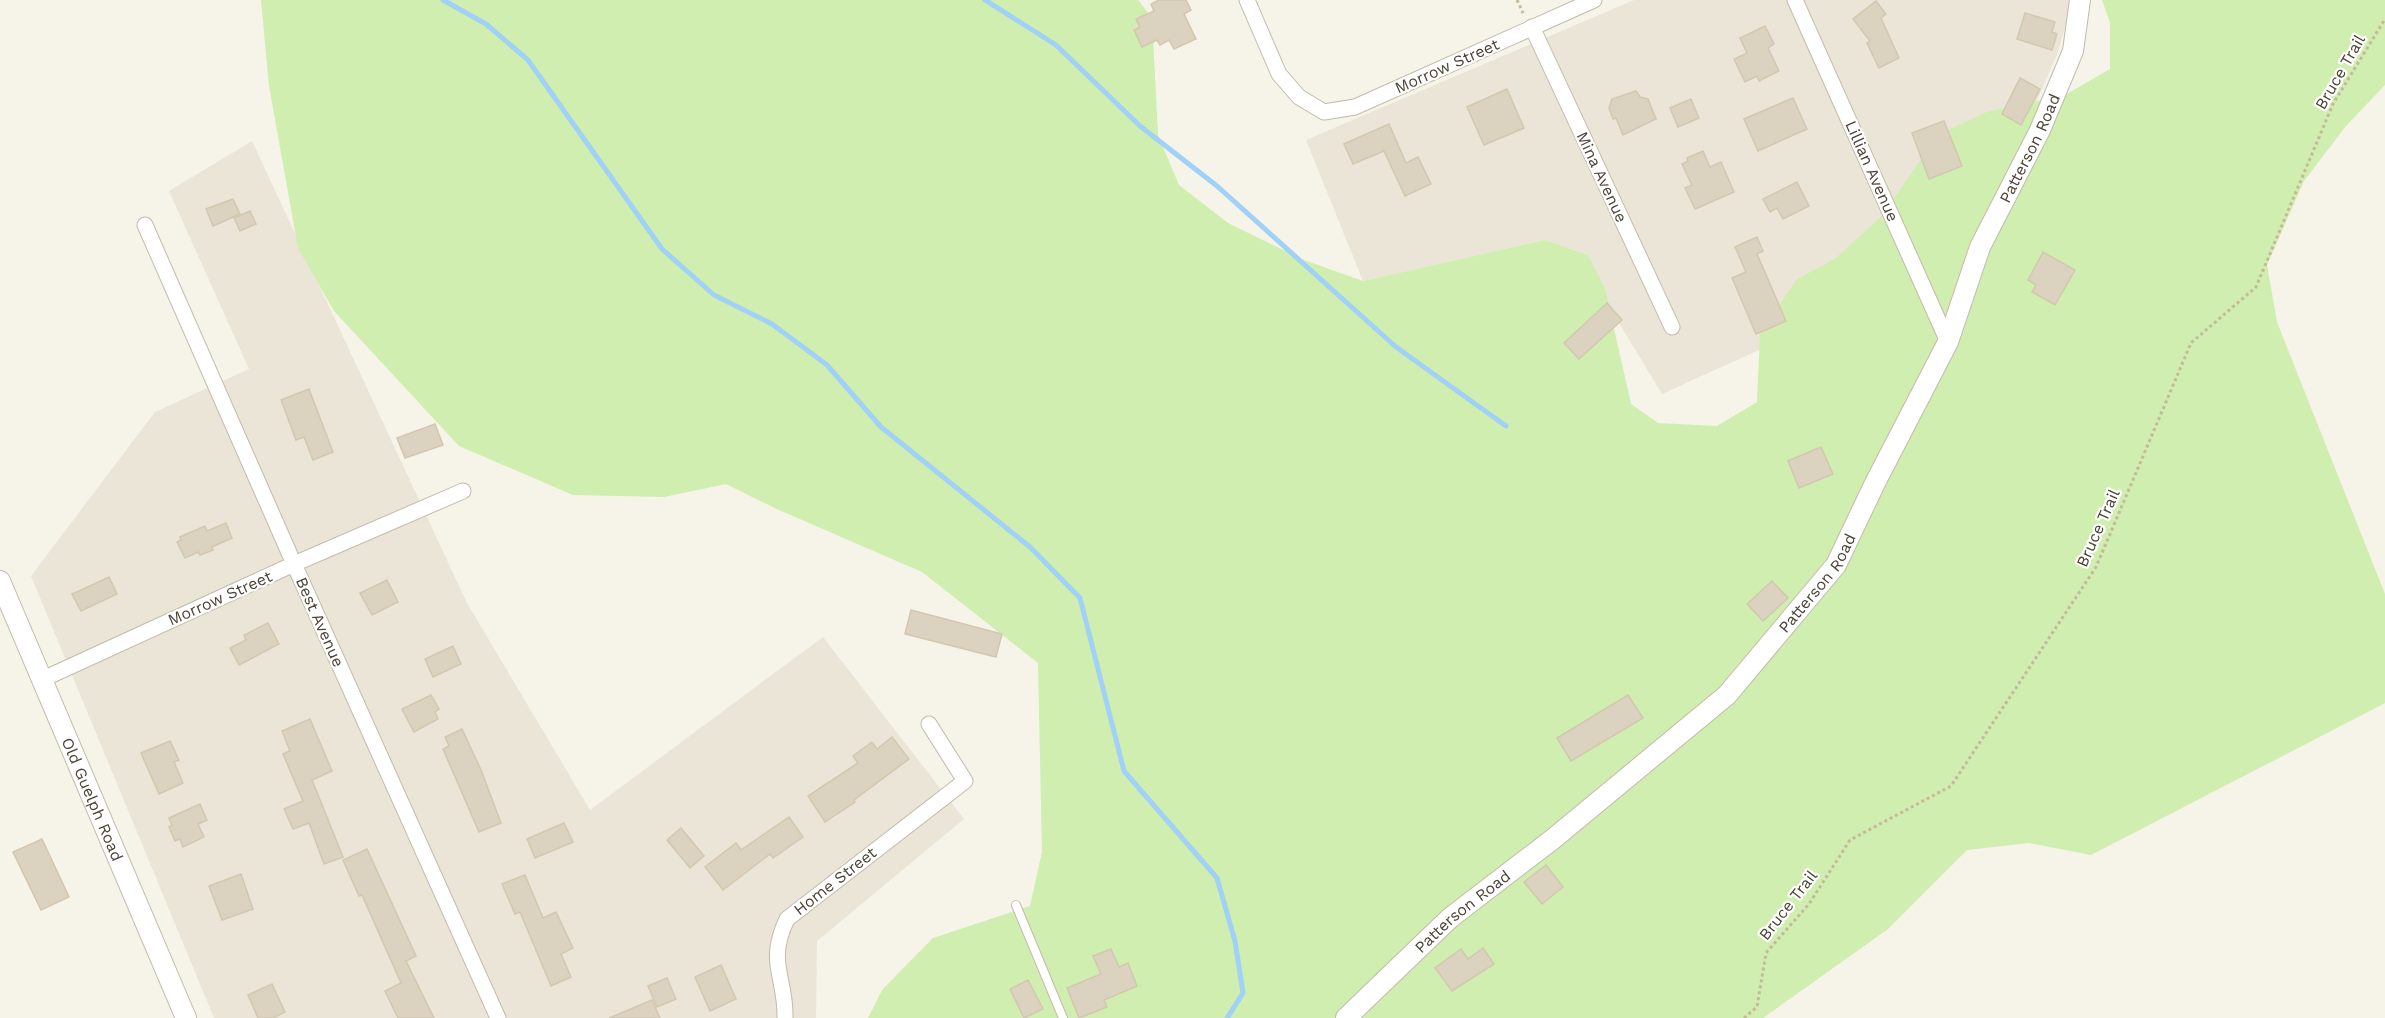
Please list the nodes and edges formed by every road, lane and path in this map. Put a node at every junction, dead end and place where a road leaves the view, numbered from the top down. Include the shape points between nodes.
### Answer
1 (1248, 0) edge
2 (1594, 0) edge
3 (1795, 0) edge
4 (2080, 0) edge
5 (2385, 19) edge
6 (1532, 27) junction
7 (145, 225) dead end
8 (1672, 327) dead end
9 (1948, 342) junction
10 (463, 491) dead end
11 (294, 564) junction
12 (0, 581) edge
13 (43, 678) junction
14 (929, 724) dead end
15 (1016, 905) dead end
16 (186, 1018) edge
17 (498, 1018) edge
18 (785, 1018) edge
19 (1063, 1018) edge
20 (1346, 1018) edge
21 (1744, 1018) edge

1 - 6 street, Morrow Street via 1279,74 1299,97 1324,112 1355,107
2 - 6 street, Morrow Street
3 - 9 street, Lillian Avenue
4 - 9 street, Patterson Road via 2073,51 2040,130 1980,247
5 - 21 path, Bruce Trail via 2333,104 2256,287 2192,343 2096,567 1951,786 1850,840 1809,904 1766,953 1757,1007
6 - 8 street, Mina Avenue
7 - 11 street, Best Avenue
9 - 20 street, Patterson Road via 1836,565 1727,695 1553,839 1450,918
10 - 11 street, Morrow Street
11 - 13 street, Morrow Street
11 - 17 street, Best Avenue
12 - 13 street, Old Guelph Road
13 - 16 street, Old Guelph Road
14 - 18 street, Home Street via 965,781 787,919 775,957
15 - 19 lane

